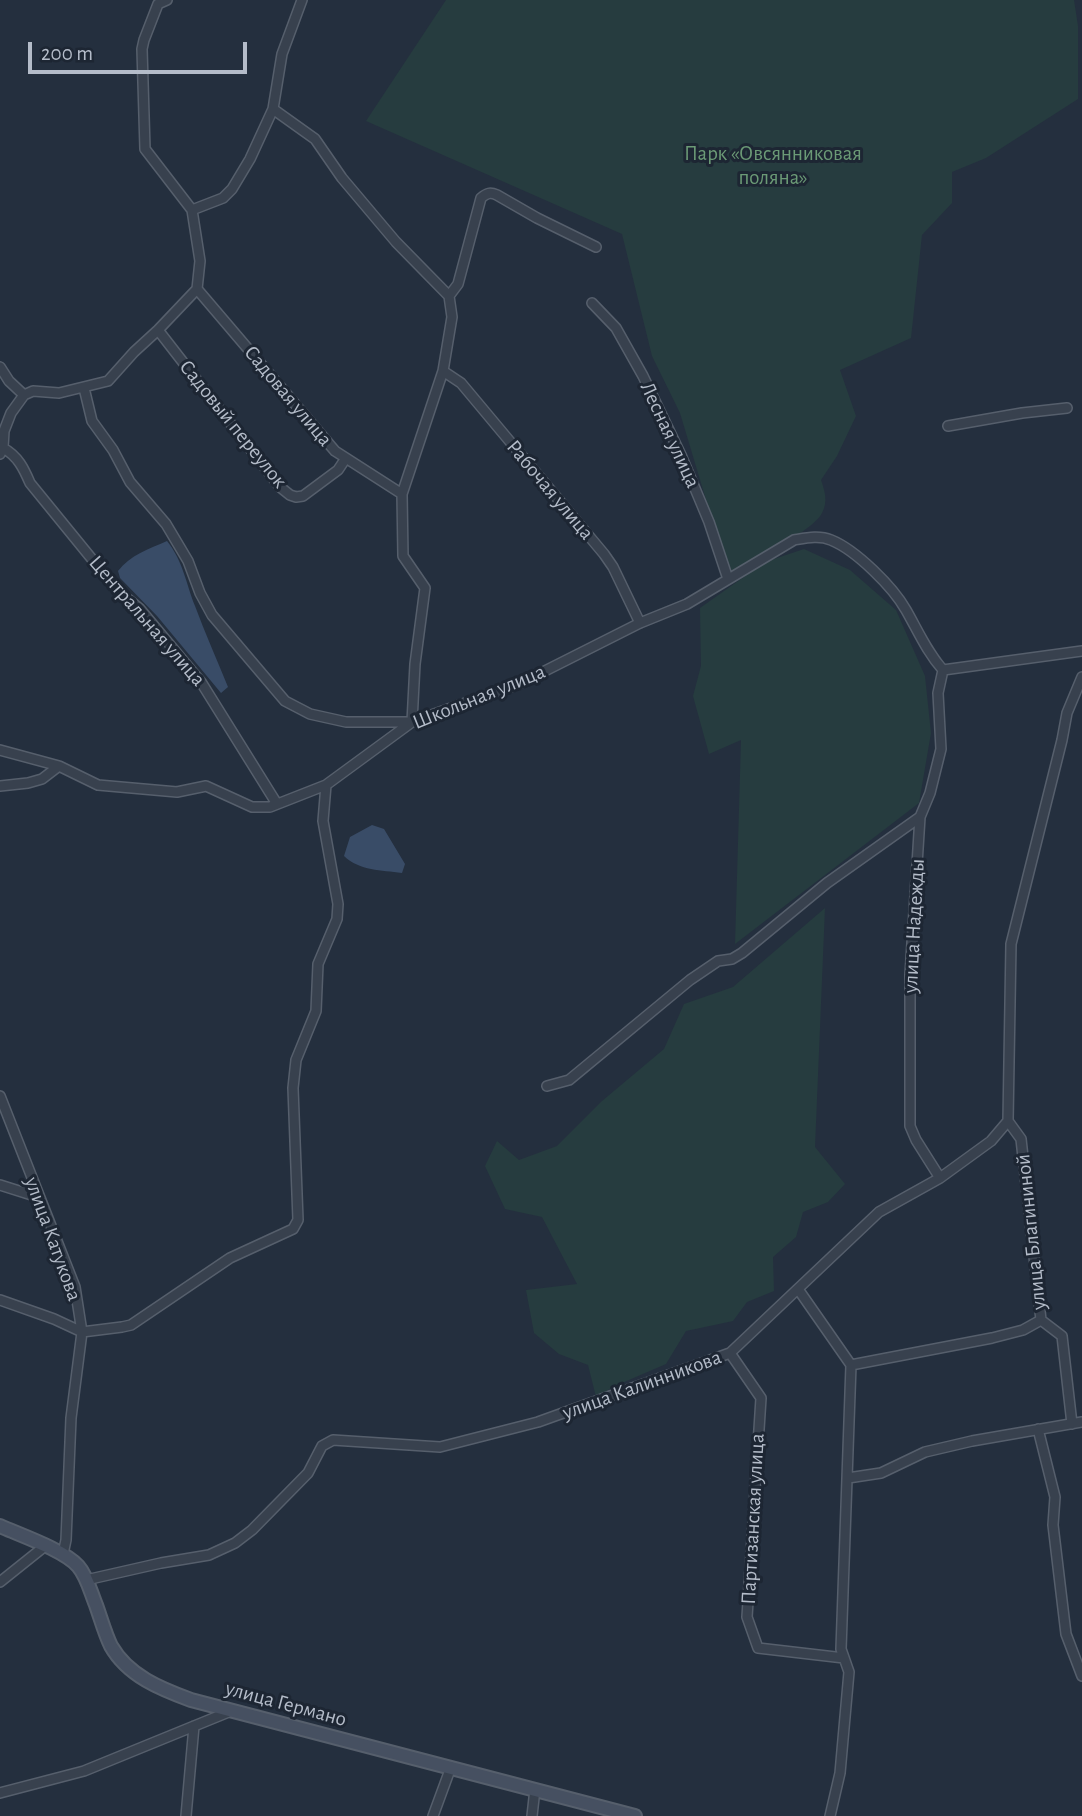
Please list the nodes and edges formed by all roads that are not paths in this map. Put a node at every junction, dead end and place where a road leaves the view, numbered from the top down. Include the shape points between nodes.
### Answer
1 (302, 0) edge
2 (158, 1) edge
3 (273, 109) junction
4 (192, 210) junction
5 (596, 247) dead end
6 (197, 289) junction
7 (449, 296) junction
8 (592, 303) dead end
9 (158, 330) junction
10 (0, 367) edge
11 (443, 370) junction
12 (84, 388) junction
13 (24, 395) junction
14 (1068, 408) dead end
15 (948, 426) dead end
16 (2, 451) edge
17 (346, 458) junction
18 (402, 494) junction
19 (728, 579) junction
20 (640, 623) junction
21 (1082, 651) edge
22 (943, 670) junction
23 (1082, 677) edge
24 (412, 722) junction
25 (0, 750) edge
26 (59, 766) junction
27 (326, 785) junction
28 (0, 786) edge
29 (277, 804) junction
30 (920, 817) junction
31 (547, 1086) dead end
32 (0, 1096) edge
33 (1007, 1121) junction
34 (940, 1178) junction
35 (0, 1185) edge
36 (38, 1197) junction
37 (798, 1289) junction
38 (0, 1300) edge
39 (1041, 1320) junction
40 (82, 1332) junction
41 (730, 1353) junction
42 (851, 1365) junction
43 (1082, 1423) edge
44 (1072, 1424) junction
45 (1038, 1429) junction
46 (848, 1478) junction
47 (0, 1527) edge
48 (45, 1546) junction
49 (62, 1554) junction
50 (86, 1580) junction
51 (0, 1582) edge
52 (844, 1658) junction
53 (1082, 1676) edge
54 (233, 1710) junction
55 (194, 1726) junction
56 (451, 1767) junction
57 (535, 1789) junction
58 (0, 1793) edge
59 (186, 1816) edge
60 (433, 1816) edge
61 (532, 1816) edge
62 (635, 1816) edge
63 (831, 1816) edge

1 - 3 street via 282,54
2 - 4 street via 142,49 145,149
3 - 4 street via 232,190
3 - 7 street via 315,139 396,243
4 - 6 street via 200,261
5 - 7 street via 497,195 486,194 481,198 458,284
6 - 9 street
6 - 17 street, Садовая улица via 335,451
7 - 11 street via 452,317
8 - 19 street, Лесная улица via 616,328 643,376 681,455
9 - 12 street via 108,381
9 - 17 street, Садовый переулок via 290,495 303,496 338,470
10 - 13 street
11 - 18 street
11 - 20 street, Рабочая улица via 461,383 604,554
12 - 13 street
12 - 24 street via 92,421 130,482 166,524 212,615 285,701 310,714 346,722
13 - 16 street via 11,413
14 - 15 street
16 - 29 street, Центральная улица via 12,452 30,483 118,591 140,609 201,682
17 - 18 street, Садовая улица
18 - 24 street via 403,556 425,589
19 - 20 street, Школьная улица via 687,604
19 - 22 street, Школьная улица via 793,540 829,539 850,550 897,597
20 - 24 street, Школьная улица via 519,684
21 - 22 street
22 - 30 street, улица Надежды via 938,693 941,749
23 - 33 street, улица Благининой via 1067,713 1011,944
24 - 27 street, Школьная улица
25 - 26 street
26 - 28 street via 42,779
26 - 29 street via 98,785 177,792 206,786 253,807
27 - 29 street, Школьная улица
27 - 40 street via 323,821 338,904 337,919 318,964 316,1011 296,1060 298,1220 293,1229 229,1258 131,1325
30 - 31 street via 827,883 742,953 718,961 690,980 569,1080
30 - 34 street, улица Надежды via 910,975 910,1126
32 - 36 street, улица Катукова
33 - 34 street, улица Калинникова via 991,1141
33 - 39 street, улица Благининой via 1021,1139
34 - 37 street, улица Калинникова via 879,1212
35 - 36 street
36 - 40 street, улица Катукова via 75,1287
37 - 41 street, улица Калинникова
37 - 42 street
38 - 40 street
39 - 42 street, улица Благининой via 992,1338
39 - 44 street via 1062,1336
40 - 49 street, улица Катукова
41 - 50 street, улица Калинникова via 538,1422 440,1447 333,1440 322,1446 308,1473 235,1543 209,1555
41 - 52 street, Партизанская улица via 761,1398 747,1617 758,1648
42 - 46 street
43 - 44 street
44 - 45 street
45 - 46 street via 925,1452 881,1473
45 - 53 street via 1055,1497 1053,1525 1066,1634
46 - 52 street
47 - 48 main road, улица Германо
48 - 49 main road, улица Германо
48 - 51 street
49 - 50 main road, улица Германо via 78,1566
50 - 54 main road, улица Германо via 111,1646 126,1665 167,1691
52 - 63 street via 849,1672 840,1773
54 - 55 street
54 - 56 main road, улица Германо
55 - 58 street via 84,1771
55 - 59 street
56 - 57 main road, улица Германо
56 - 60 street
57 - 61 street
57 - 62 main road, улица Германо

